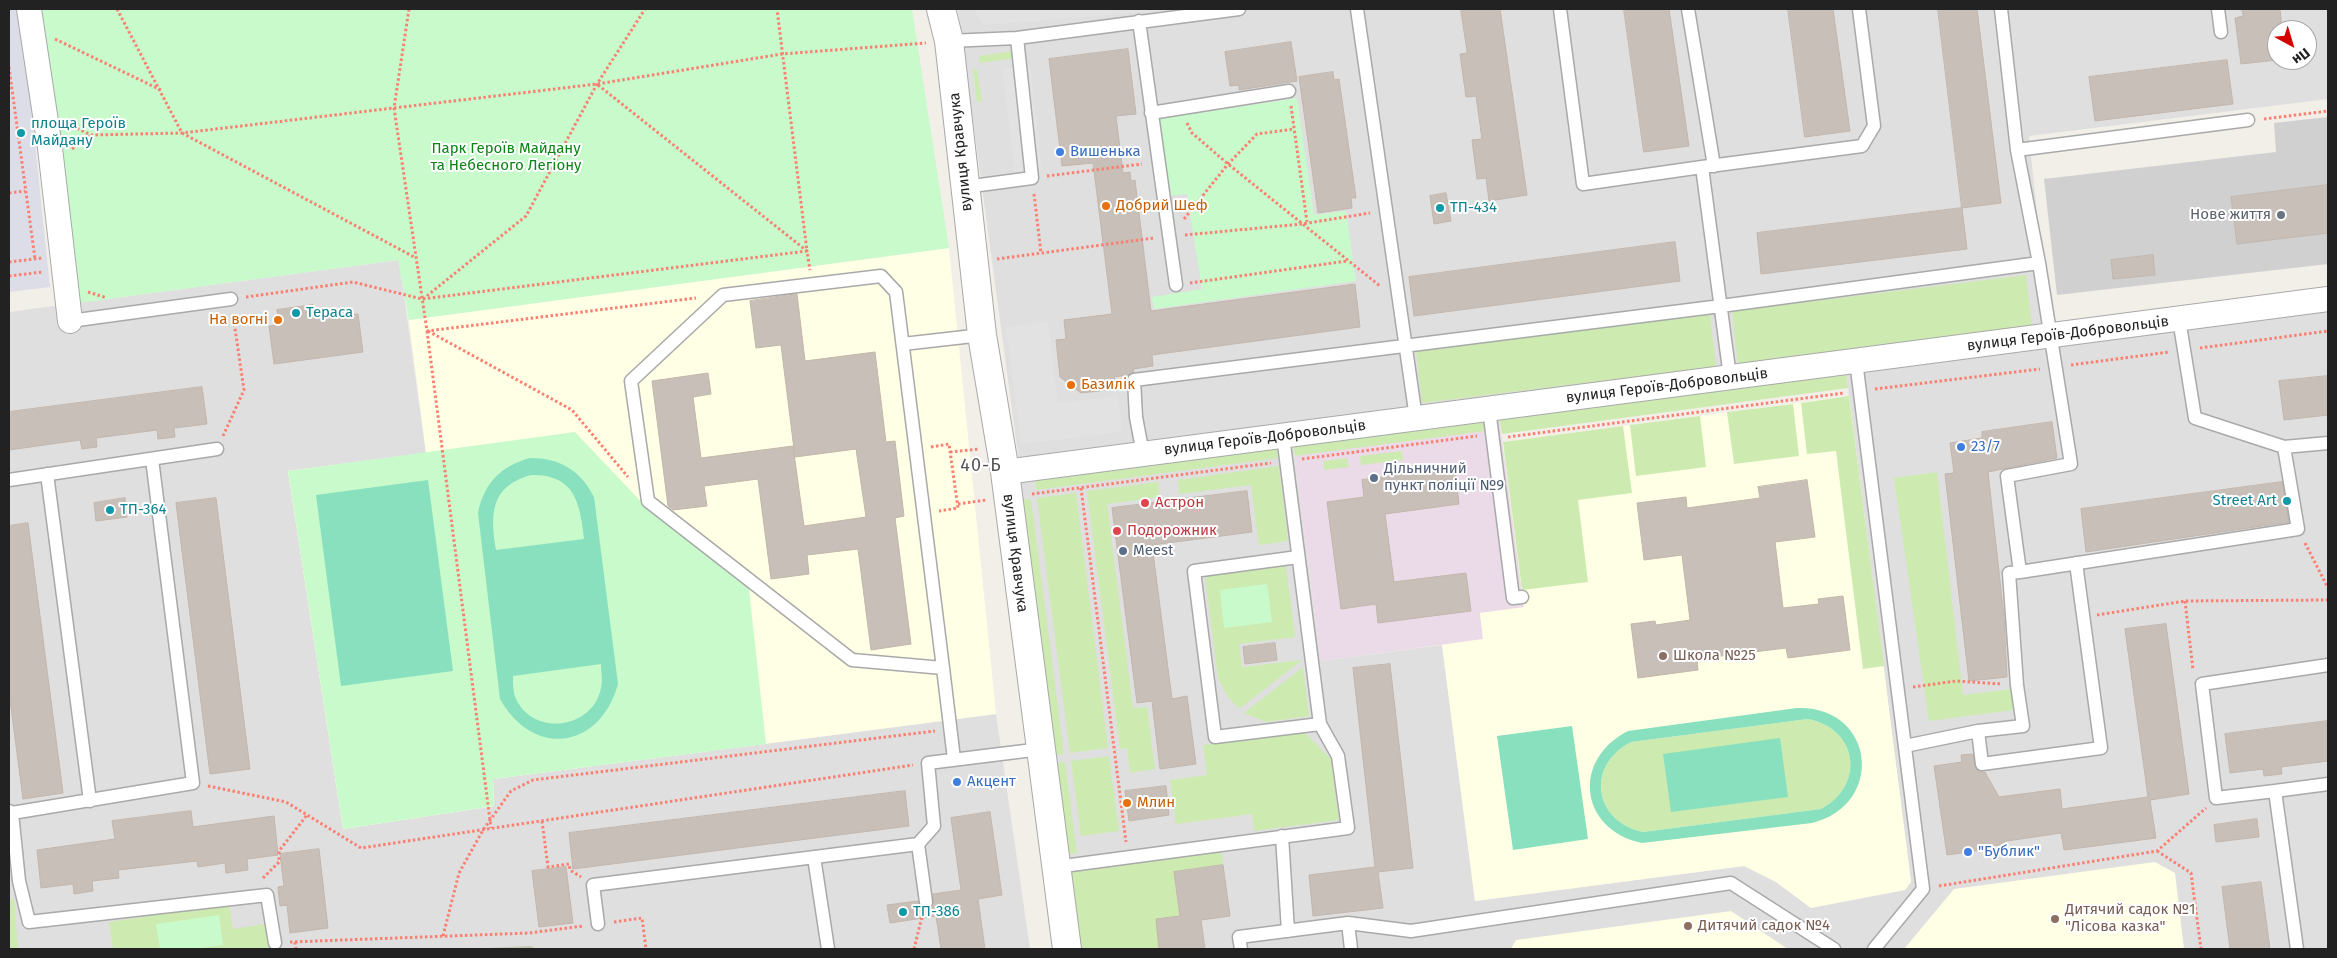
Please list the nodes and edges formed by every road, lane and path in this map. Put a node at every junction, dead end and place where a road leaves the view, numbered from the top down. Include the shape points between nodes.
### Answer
1 (29, 9) edge
2 (117, 9) edge
3 (409, 9) edge
4 (645, 9) edge
5 (777, 9) edge
6 (941, 9) edge
7 (1239, 9) edge
8 (1357, 9) edge
9 (1560, 9) edge
10 (1688, 9) edge
11 (1859, 9) edge
12 (2000, 9) edge
13 (2218, 9) edge
14 (1159, 13) edge
15 (1139, 20) junction
16 (2221, 32) dead end
17 (54, 38) dead end
18 (1017, 38) junction
19 (949, 41) junction
20 (782, 54) junction
21 (9, 67) edge
22 (597, 84) junction
23 (162, 90) junction
24 (1289, 91) joint
25 (10, 93) edge
26 (394, 108) junction
27 (1181, 108) junction
28 (2328, 111) edge
29 (1151, 113) junction
30 (2248, 120) joint
31 (62, 121) dead end
32 (1294, 129) junction
33 (182, 133) junction
34 (91, 135) junction
35 (2017, 150) junction
36 (67, 152) dead end
37 (1158, 162) junction
38 (1228, 164) junction
39 (1708, 167) junction
40 (1032, 178) junction
41 (965, 187) junction
42 (25, 191) junction
43 (9, 193) edge
44 (1385, 211) junction
45 (1307, 222) junction
46 (1302, 224) junction
47 (1169, 236) junction
48 (807, 252) junction
49 (1041, 253) junction
50 (55, 256) junction
51 (416, 258) junction
52 (34, 259) junction
53 (1348, 261) junction
54 (9, 262) edge
55 (974, 262) junction
56 (2039, 263) junction
57 (9, 276) edge
58 (812, 285) junction
59 (1176, 285) joint
60 (723, 295) junction
61 (230, 299) junction
62 (422, 299) junction
63 (1398, 300) junction
64 (2328, 300) edge
65 (1721, 306) junction
66 (2179, 319) junction
67 (70, 321) joint
68 (427, 331) junction
69 (2328, 331) edge
70 (982, 335) junction
71 (2051, 336) junction
72 (903, 344) junction
73 (1404, 345) junction
74 (2184, 350) junction
75 (1856, 361) junction
76 (2056, 367) junction
77 (1730, 378) junction
78 (1860, 391) junction
79 (1489, 409) junction
80 (1416, 418) junction
81 (1283, 436) junction
82 (1492, 437) junction
83 (2328, 443) edge
84 (2284, 447) junction
85 (982, 448) dead end
86 (916, 449) junction
87 (217, 450) joint
88 (950, 452) junction
89 (1143, 454) junction
90 (152, 459) junction
91 (1296, 460) dead end
92 (1277, 462) dead end
93 (47, 474) junction
94 (9, 480) edge
95 (1007, 485) junction
96 (1081, 488) junction
97 (648, 501) junction
98 (958, 504) junction
99 (924, 513) junction
100 (2298, 529) junction
101 (1298, 557) junction
102 (2076, 563) junction
103 (2020, 572) junction
104 (2328, 588) edge
105 (1522, 597) dead end
106 (2328, 600) edge
107 (2084, 617) junction
108 (2328, 665) edge
109 (943, 668) junction
110 (2017, 685) junction
111 (1898, 690) junction
112 (1320, 724) junction
113 (950, 729) junction
114 (1978, 731) junction
115 (1905, 746) junction
116 (1041, 749) junction
117 (954, 760) junction
118 (928, 763) junction
119 (193, 783) junction
120 (2328, 784) edge
121 (2275, 791) junction
122 (2216, 798) junction
123 (90, 801) junction
124 (10, 812) edge
125 (307, 815) junction
126 (542, 821) junction
127 (491, 828) junction
128 (483, 830) junction
129 (1282, 836) junction
130 (918, 844) junction
131 (2157, 851) junction
132 (814, 857) junction
133 (1128, 857) junction
134 (1056, 867) junction
135 (570, 870) dead end
136 (14, 882) edge
137 (1924, 889) junction
138 (245, 897) junction
139 (926, 902) joint
140 (1348, 923) junction
141 (598, 924) junction
142 (1288, 931) junction
143 (443, 936) junction
144 (275, 943) dead end
145 (296, 949) edge
146 (646, 949) edge
147 (828, 949) edge
148 (914, 949) edge
149 (1066, 949) edge
150 (1241, 949) edge
151 (1352, 949) edge
152 (1834, 949) edge
153 (1874, 949) edge
154 (2201, 949) edge
155 (2297, 949) edge

1 - 50 street via 50,148
2 - 23 path
3 - 26 path
4 - 22 path
5 - 20 path
6 - 19 street, вулиця Кравчука
7 - 14 lane
8 - 44 lane
9 - 39 lane via 1583,184
10 - 39 lane
11 - 39 lane via 1874,126 1862,146
12 - 35 lane
13 - 16 lane
14 - 15 lane
15 - 18 lane
15 - 29 lane
17 - 23 path
18 - 19 lane
18 - 40 lane
19 - 20 path
19 - 41 street, вулиця Кравчука
20 - 22 path
20 - 48 path
21 - 25 path
22 - 26 path
22 - 48 path
22 - 62 path via 526,216
23 - 33 path
24 - 27 lane
24 - 32 path
25 - 42 path
26 - 33 path
26 - 51 path
27 - 29 lane
27 - 38 path via 1192,133
28 - 30 path
29 - 37 lane
30 - 35 lane
31 - 34 path
32 - 38 path via 1257,134
32 - 45 path
33 - 34 path
33 - 51 path
34 - 36 path
35 - 56 lane
37 - 40 path
37 - 47 lane
38 - 46 path
38 - 47 path
39 - 65 lane
40 - 41 lane
40 - 49 path
41 - 55 street, вулиця Кравчука
42 - 43 path
42 - 52 path
44 - 45 path
44 - 63 lane
45 - 46 path
46 - 47 path
46 - 53 path
47 - 49 path
47 - 59 lane
48 - 58 path
48 - 62 path
49 - 55 path
50 - 52 path
50 - 57 path via 48,271
50 - 67 street
51 - 62 path
52 - 54 path
53 - 59 path
53 - 63 path
55 - 70 street, вулиця Кравчука
56 - 65 lane
56 - 71 lane
58 - 60 lane
58 - 72 lane via 881,276 896,292
60 - 68 path
60 - 97 lane via 632,381
61 - 62 path via 352,282
61 - 67 lane
61 - 87 path via 244,390
62 - 68 path
63 - 73 lane
64 - 66 street, вулиця Героїв-Добровольців
65 - 73 lane
65 - 77 lane
66 - 71 street, вулиця Героїв-Добровольців
66 - 74 lane
68 - 97 path via 572,410
68 - 127 path
69 - 74 path
70 - 72 lane
70 - 95 street, вулиця Кравчука
71 - 75 street, вулиця Героїв-Добровольців
71 - 76 lane
72 - 86 lane
73 - 80 lane
73 - 89 lane via 1134,380
74 - 76 path
74 - 84 lane via 2195,418
75 - 77 street, вулиця Героїв-Добровольців
75 - 78 lane
76 - 78 path
76 - 103 lane via 2070,464 2007,476
77 - 79 street, вулиця Героїв-Добровольців
78 - 82 path
78 - 111 lane
79 - 80 street, вулиця Героїв-Добровольців
79 - 82 lane
80 - 81 street, вулиця Героїв-Добровольців
81 - 89 street, вулиця Героїв-Добровольців
81 - 101 lane
82 - 91 path
82 - 105 lane via 1513,598
83 - 84 lane
84 - 100 lane
85 - 88 path
86 - 88 path via 949,444
86 - 99 lane
87 - 90 lane
88 - 98 path
89 - 95 street, вулиця Героїв-Добровольців
90 - 93 lane
90 - 119 lane
92 - 96 path
93 - 94 lane
93 - 123 lane
95 - 96 path
95 - 98 path
95 - 116 street, вулиця Кравчука
96 - 133 path
97 - 109 lane via 852,660
98 - 99 path via 958,508
99 - 109 lane
100 - 102 lane
100 - 104 path
101 - 112 lane
101 - 112 lane via 1194,571 1215,737
102 - 103 lane
102 - 107 lane
103 - 110 lane via 2009,573
106 - 107 path via 2185,601
107 - 114 lane via 2101,748 1982,764
108 - 122 lane via 2202,684
109 - 113 lane
110 - 111 path via 1956,681
110 - 114 lane via 2023,726
111 - 115 lane
112 - 129 lane via 1338,756 1348,828
113 - 117 lane
113 - 128 path via 533,780 511,791
114 - 115 lane
115 - 137 lane
116 - 117 lane
116 - 134 street, вулиця Кравчука
117 - 118 lane
118 - 126 path
118 - 130 lane via 934,826
119 - 123 lane
119 - 125 path via 286,802
120 - 121 lane
121 - 122 lane
121 - 155 lane
122 - 131 path
123 - 124 lane
124 - 136 lane
125 - 128 path via 361,848
125 - 138 path via 279,851 280,862
126 - 127 path
126 - 135 path via 548,867 569,864
127 - 128 path
128 - 143 path via 459,873
129 - 133 lane
129 - 142 lane
130 - 132 lane
130 - 139 lane
131 - 137 path
131 - 154 path via 2191,873
132 - 141 lane via 593,885
132 - 147 lane
133 - 134 lane
134 - 149 street, вулиця Кравчука
136 - 138 lane via 29,922
137 - 153 lane
138 - 144 lane via 267,894
139 - 148 path
140 - 142 lane
140 - 151 lane
140 - 152 lane via 1411,931 1731,883
141 - 143 path via 529,933
141 - 146 path via 642,918
142 - 150 lane via 1239,937
143 - 145 path via 295,942

